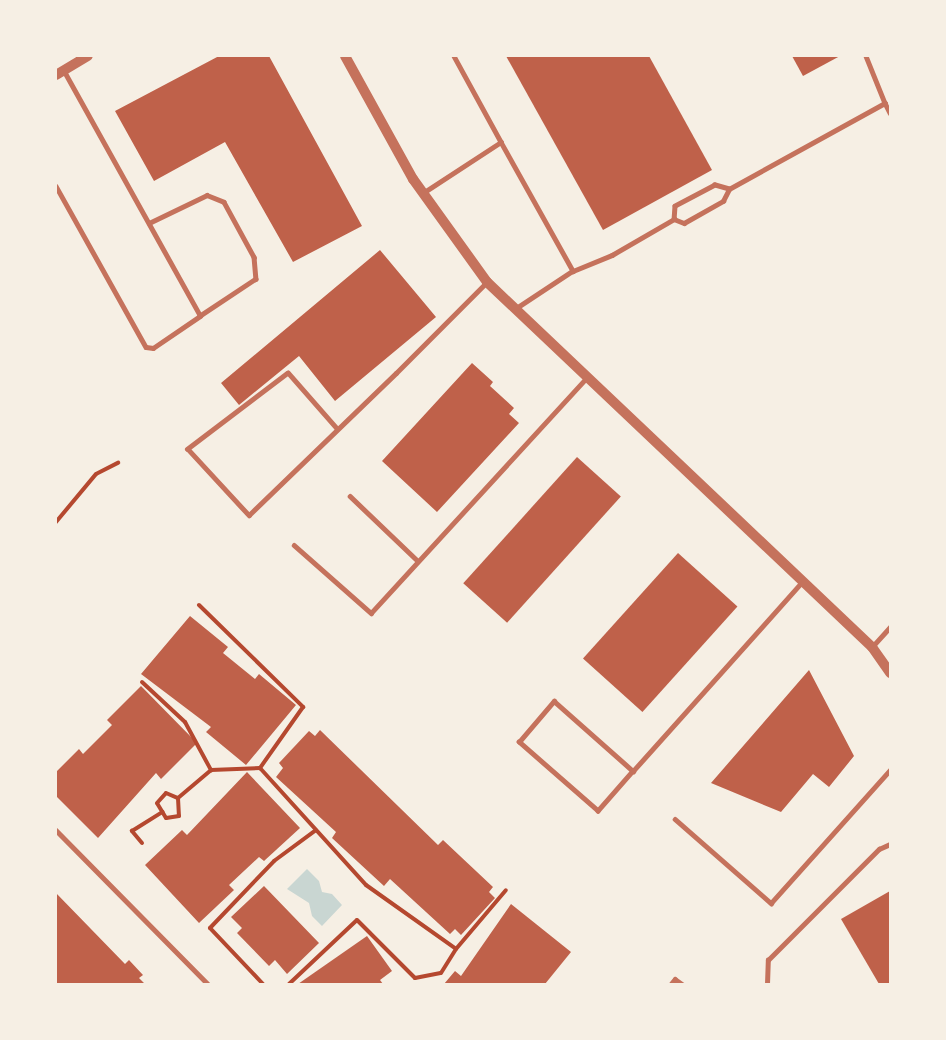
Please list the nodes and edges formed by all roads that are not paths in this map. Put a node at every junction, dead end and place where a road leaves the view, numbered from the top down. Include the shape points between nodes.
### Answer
1 (88, 56) edge
2 (345, 56) edge
3 (454, 56) edge
4 (866, 56) edge
5 (59, 72) edge
6 (885, 103) junction
7 (891, 113) edge
8 (501, 142) junction
9 (56, 186) edge
10 (729, 189) junction
11 (423, 193) junction
12 (674, 219) junction
13 (149, 224) junction
14 (573, 271) junction
15 (487, 282) junction
16 (515, 310) junction
17 (200, 316) junction
18 (586, 378) junction
19 (338, 429) junction
20 (350, 496) dead end
21 (294, 545) dead end
22 (418, 561) junction
23 (803, 581) junction
24 (891, 627) edge
25 (872, 647) junction
26 (891, 673) edge
27 (891, 770) edge
28 (633, 771) junction
29 (675, 819) dead end
30 (56, 830) edge
31 (891, 844) edge
32 (208, 984) edge
33 (671, 984) edge
34 (682, 984) edge
35 (767, 984) edge

1 - 5 street
2 - 11 street
3 - 8 lane
4 - 6 lane
5 - 13 lane
6 - 7 lane
6 - 10 lane
8 - 11 lane
8 - 14 lane
9 - 17 lane via 146,347 153,348
10 - 12 lane via 723,201 684,223
10 - 12 lane via 715,185 675,206
11 - 15 street
12 - 14 lane via 612,255
13 - 17 lane
13 - 17 lane via 207,195 224,202 254,256 256,279
14 - 16 lane
15 - 16 street
15 - 19 lane
16 - 18 street
18 - 22 lane
18 - 23 street
19 - 19 lane via 249,515 188,449 288,373
20 - 22 lane
21 - 22 lane via 371,613
23 - 25 street
23 - 28 lane
24 - 25 lane
25 - 26 street
27 - 29 lane via 771,903
28 - 28 lane via 554,701 519,742 598,812
30 - 32 lane
31 - 35 lane via 879,849 768,960
33 - 34 lane via 675,979

